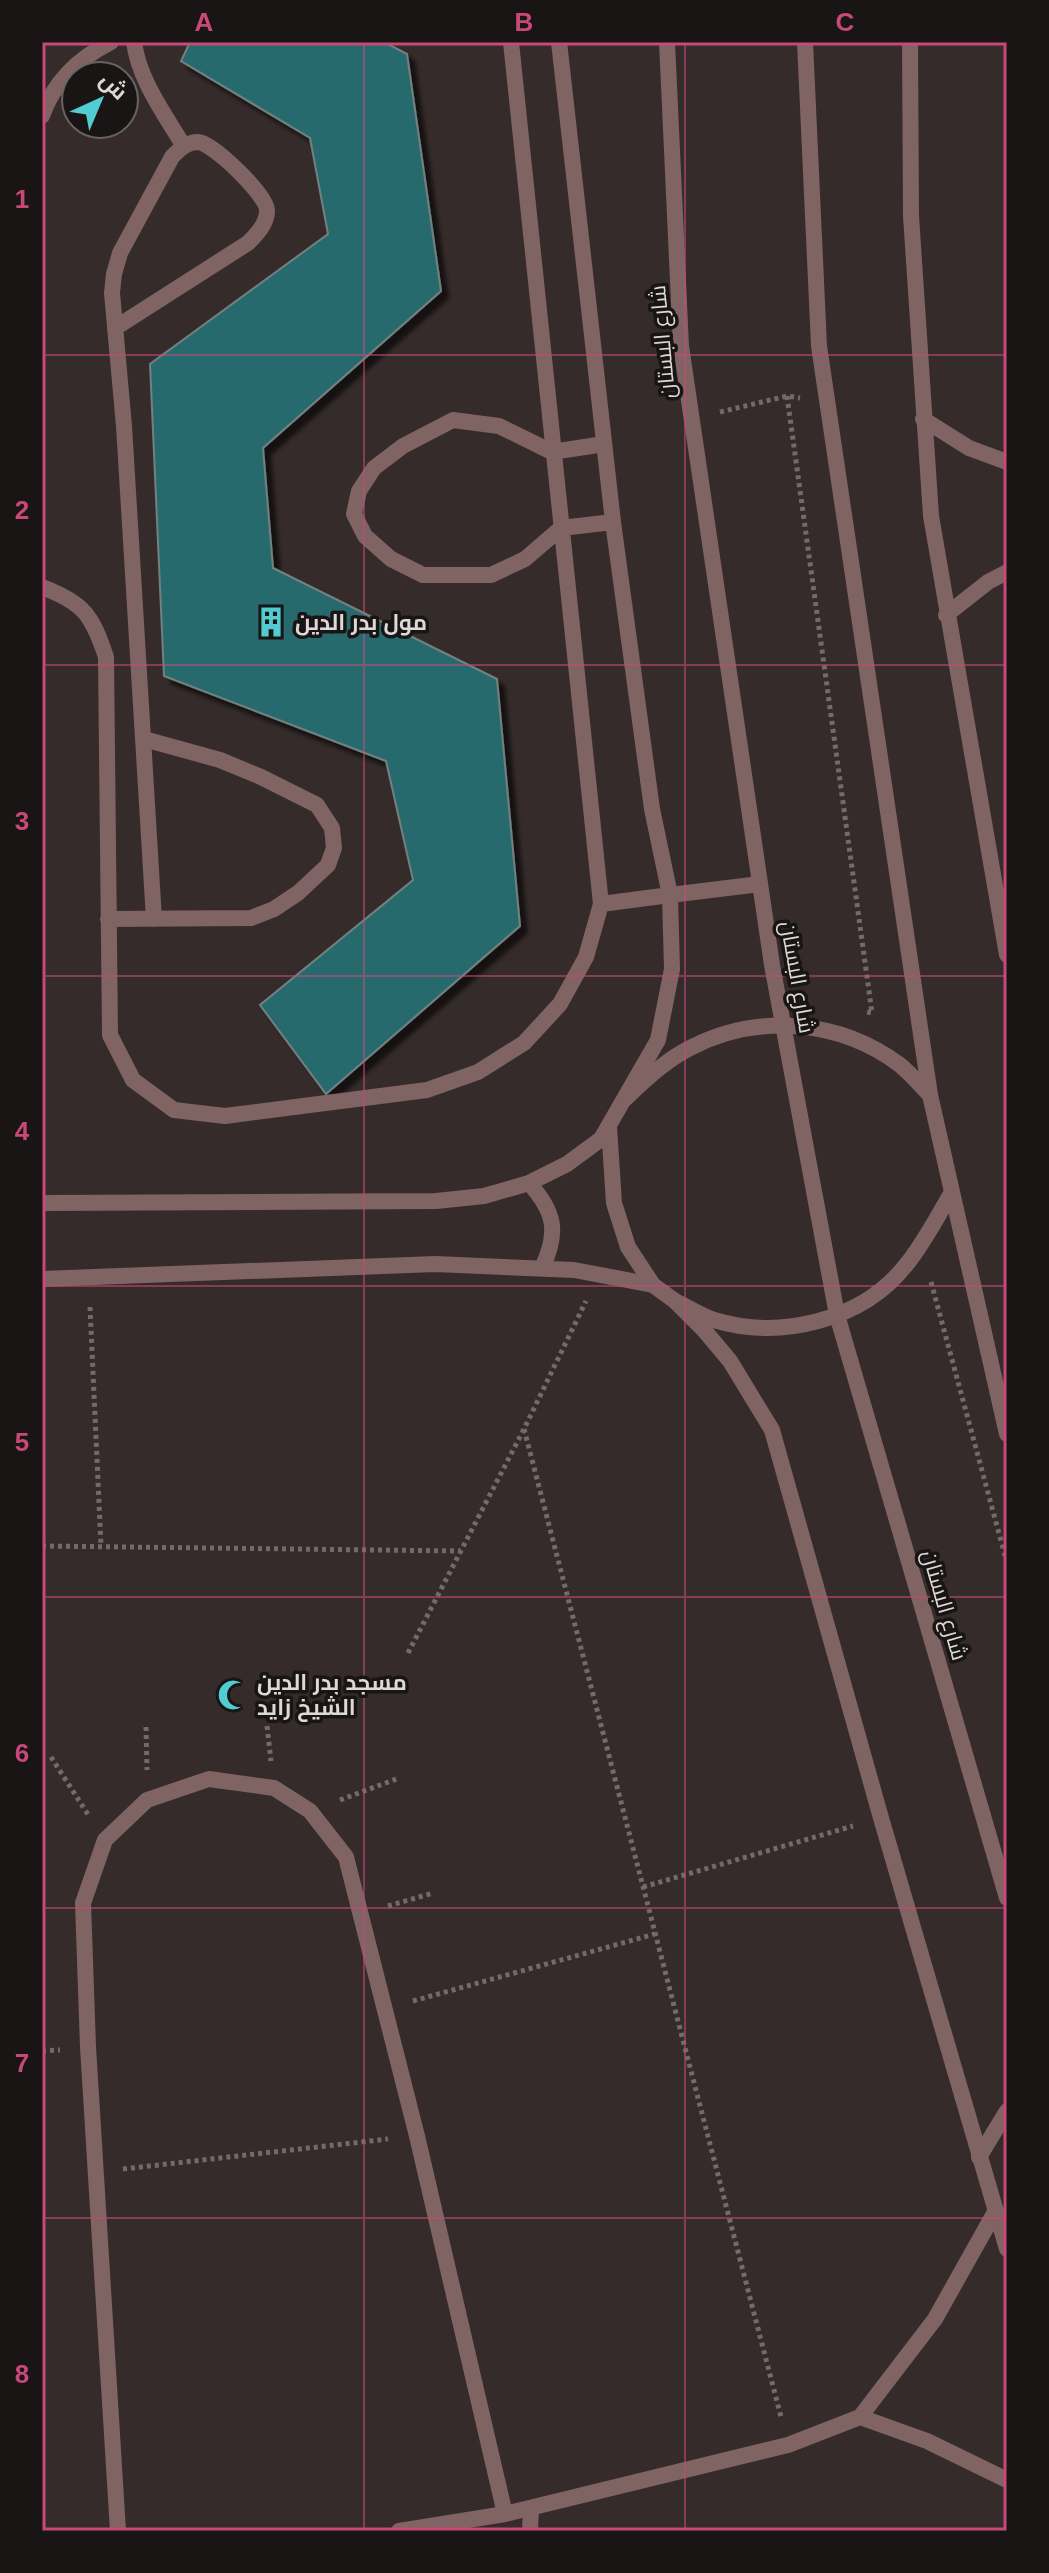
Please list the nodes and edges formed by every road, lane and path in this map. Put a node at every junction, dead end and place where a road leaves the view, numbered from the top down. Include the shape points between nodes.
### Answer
1 (111, 42) edge
2 (134, 42) edge
3 (511, 42) edge
4 (559, 42) edge
5 (667, 42) edge
6 (805, 42) edge
7 (910, 42) edge
8 (42, 116) edge
9 (183, 145) junction
10 (115, 328) junction
11 (787, 396) junction
12 (827, 402) junction
13 (721, 412) junction
14 (923, 419) junction
15 (723, 427) dead end
16 (694, 433) junction
17 (604, 444) junction
18 (552, 452) junction
19 (1007, 462) edge
20 (613, 522) junction
21 (561, 528) junction
22 (1007, 572) edge
23 (42, 587) edge
24 (946, 615) junction
25 (144, 739) junction
26 (760, 884) junction
27 (670, 895) junction
28 (601, 904) junction
29 (108, 919) junction
30 (154, 919) junction
31 (1007, 955) edge
32 (859, 1011) dead end
33 (785, 1025) junction
34 (930, 1095) junction
35 (625, 1099) junction
36 (609, 1127) junction
37 (529, 1183) junction
38 (952, 1192) junction
39 (42, 1203) edge
40 (542, 1268) junction
41 (928, 1271) dead end
42 (599, 1275) junction
43 (88, 1278) junction
44 (42, 1279) edge
45 (653, 1285) junction
46 (675, 1301) junction
47 (837, 1315) junction
48 (524, 1429) junction
49 (1007, 1434) edge
50 (42, 1546) edge
51 (101, 1546) junction
52 (461, 1551) junction
53 (1007, 1563) edge
54 (408, 1653) dead end
55 (146, 1727) dead end
56 (51, 1757) dead end
57 (399, 1778) dead end
58 (147, 1800) junction
59 (310, 1811) junction
60 (881, 1818) junction
61 (105, 1840) junction
62 (643, 1887) junction
63 (433, 1893) dead end
64 (1007, 1898) edge
65 (360, 1914) junction
66 (655, 1934) junction
67 (409, 2002) dead end
68 (1007, 2111) edge
69 (417, 2136) junction
70 (979, 2157) junction
71 (96, 2172) junction
72 (995, 2212) junction
73 (1007, 2249) edge
74 (860, 2417) junction
75 (788, 2445) junction
76 (1007, 2480) edge
77 (531, 2508) junction
78 (505, 2514) junction
79 (118, 2531) edge
80 (399, 2531) edge
81 (530, 2531) edge

1 - 8 street via 84,56 48,97
2 - 9 street via 148,86
3 - 18 street
4 - 17 street
5 - 16 street, شارع البستان via 681,346
6 - 12 street via 819,346
7 - 14 street via 911,216
9 - 10 street via 120,253 112,293
9 - 10 street via 211,146 264,198 267,212 248,243
10 - 25 street
11 - 12 path
11 - 13 path
11 - 32 path via 872,1013
12 - 34 street
13 - 15 path
13 - 16 path
14 - 19 street via 969,448
14 - 24 street
16 - 26 street, شارع البستان
17 - 18 street
17 - 20 street
18 - 21 street
18 - 21 street via 499,426 453,420 374,468 359,491 354,514 365,536 391,559 423,575 491,575 525,559
20 - 21 street
20 - 27 street via 652,809
21 - 28 street
22 - 24 street
23 - 29 street via 70,598 95,624 106,657
24 - 31 street
25 - 30 street
25 - 30 street via 220,760 317,805 332,828 334,848 328,865 274,909 251,918
26 - 27 street
26 - 33 street, شارع البستان
27 - 28 street
27 - 35 street via 672,969 658,1040
28 - 29 street via 586,957 560,1004 524,1043 478,1072 427,1090 225,1116 174,1110 133,1080 110,1035
29 - 30 street
33 - 34 street via 826,1030 865,1044 901,1066
33 - 35 street via 735,1030 690,1047
33 - 47 street, شارع البستان
34 - 38 street
35 - 36 street
36 - 37 street via 567,1164
36 - 45 street via 614,1203 628,1247
37 - 39 street via 484,1196 436,1201
37 - 40 street via 550,1213 554,1232
38 - 47 street via 904,1268 873,1295
38 - 49 street
40 - 42 street
40 - 43 street via 435,1264
41 - 53 path
42 - 45 street
42 - 48 path
43 - 44 street
43 - 51 path
45 - 46 street
46 - 47 street via 713,1319 754,1328 796,1327
46 - 60 street via 730,1361 772,1430
47 - 64 street, شارع البستان
48 - 52 path
48 - 62 path
50 - 51 path
51 - 52 path
52 - 54 path
55 - 58 path
56 - 61 path
57 - 59 path
58 - 59 street via 209,1779 274,1788
58 - 61 street
59 - 65 street via 346,1857
60 - 62 path
60 - 70 street
61 - 71 street via 83,1903
62 - 66 path
63 - 65 path
65 - 69 street
66 - 67 path
66 - 75 path
68 - 70 street
69 - 71 path
69 - 78 street
70 - 72 street
71 - 79 street
72 - 73 street
72 - 74 street via 935,2319
74 - 75 street
74 - 76 street via 927,2441
75 - 77 street
77 - 78 street
77 - 81 street
78 - 80 street

